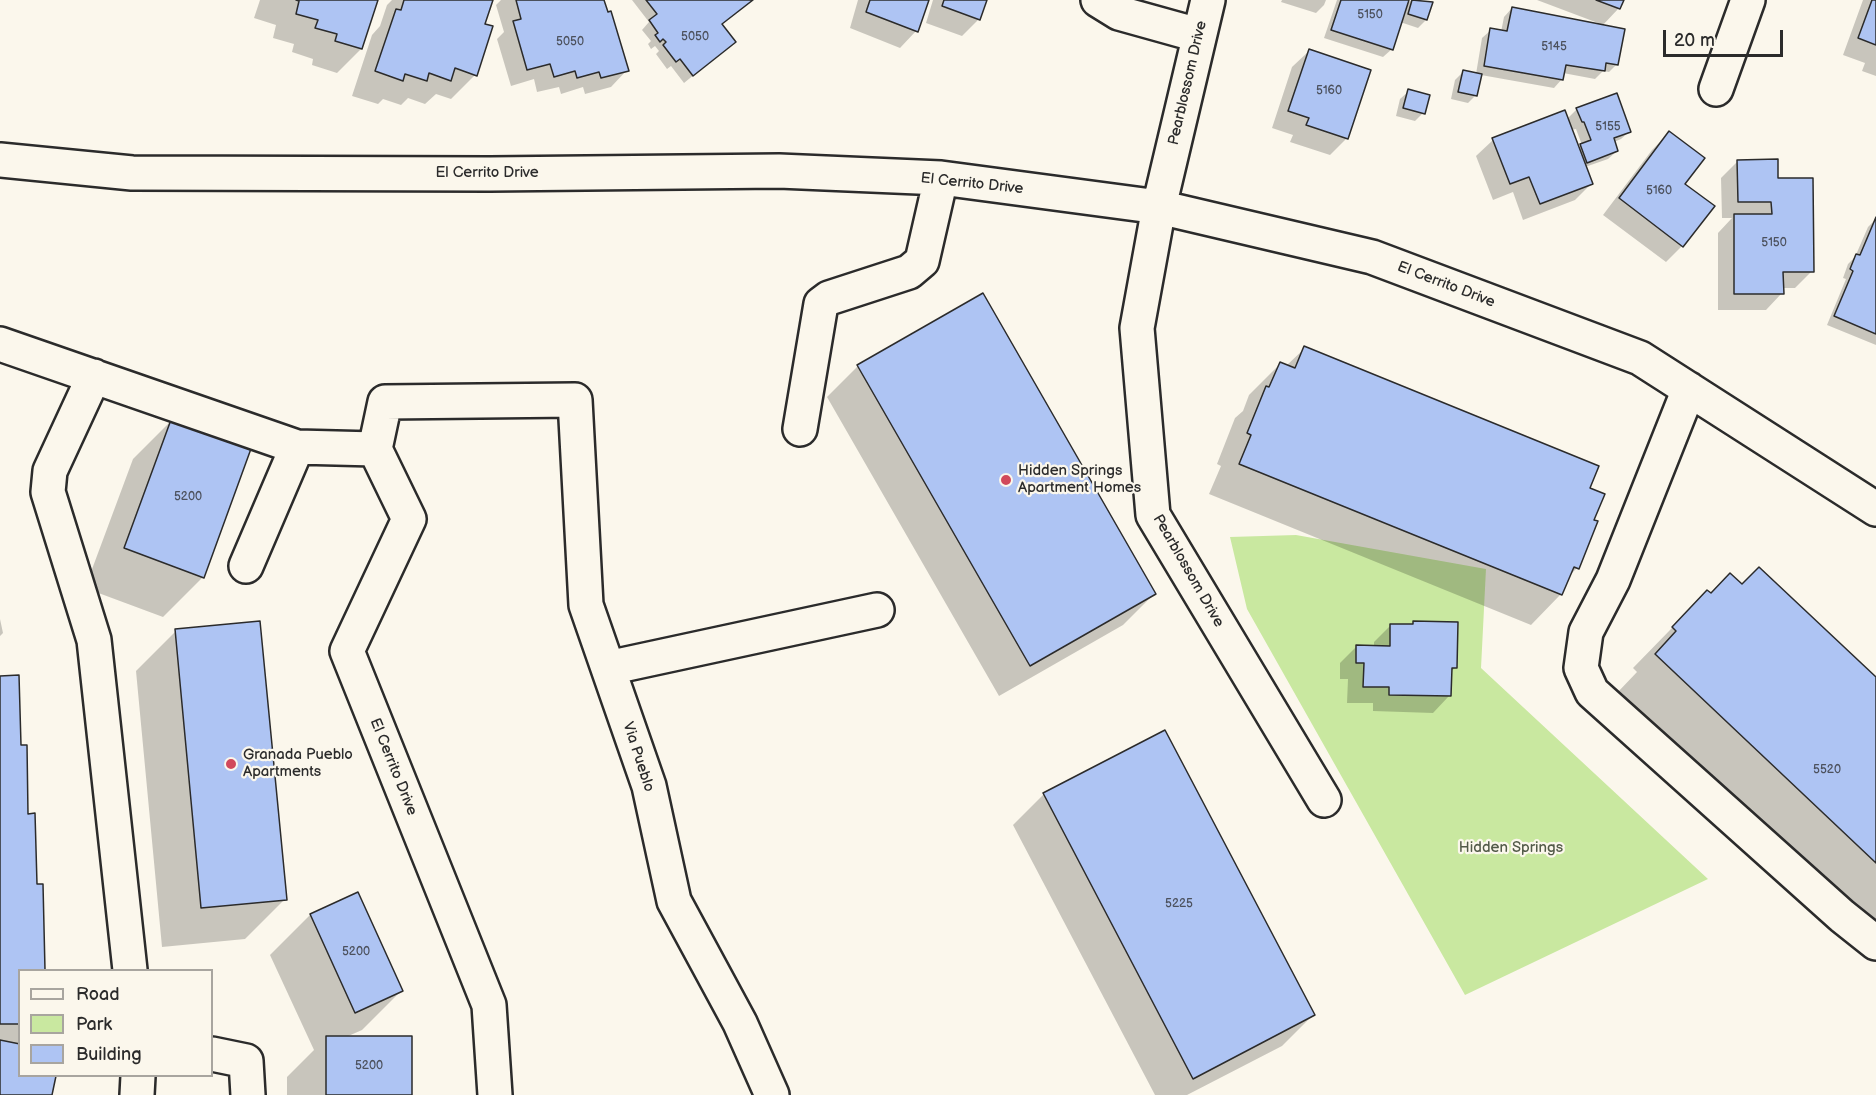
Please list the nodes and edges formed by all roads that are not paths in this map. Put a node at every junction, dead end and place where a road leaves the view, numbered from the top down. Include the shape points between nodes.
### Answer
1 (1098, 0) edge
2 (1208, 0) edge
3 (1748, 0) edge
4 (1198, 35) junction
5 (1716, 89) dead end
6 (0, 160) edge
7 (941, 178) junction
8 (1160, 207) junction
9 (0, 344) edge
10 (94, 376) junction
11 (1689, 389) junction
12 (800, 429) dead end
13 (297, 447) junction
14 (375, 449) junction
15 (1876, 509) edge
16 (246, 566) dead end
17 (877, 610) dead end
18 (608, 668) junction
19 (1324, 800) dead end
20 (1876, 943) edge
21 (130, 969) edge
22 (213, 1054) edge
23 (138, 1077) edge
24 (137, 1095) edge
25 (248, 1095) edge
26 (495, 1095) edge
27 (772, 1095) edge

1 - 4 street via 1119,13
2 - 4 street, Pearblossom Drive
3 - 5 street
4 - 8 street, Pearblossom Drive
6 - 7 street, El Cerrito Drive via 132,173 779,171
7 - 8 street, El Cerrito Drive
7 - 12 street via 922,261 909,272 821,304
8 - 11 street, El Cerrito Drive via 1372,257 1640,358
8 - 19 street, Pearblossom Drive via 1137,328 1153,515
9 - 10 street
10 - 13 street
10 - 21 street via 50,471 48,492 94,640
11 - 15 street, El Cerrito Drive
11 - 20 street via 1613,580 1586,632 1581,668 1592,692
13 - 14 street
13 - 16 street
14 - 18 street, Via Pueblo via 385,402 575,400 586,605
14 - 26 street, El Cerrito Drive via 409,519 347,651 489,1005
17 - 18 street
18 - 27 street, Via Pueblo via 650,786 674,901 740,1023
22 - 25 street via 246,1060
23 - 24 street

